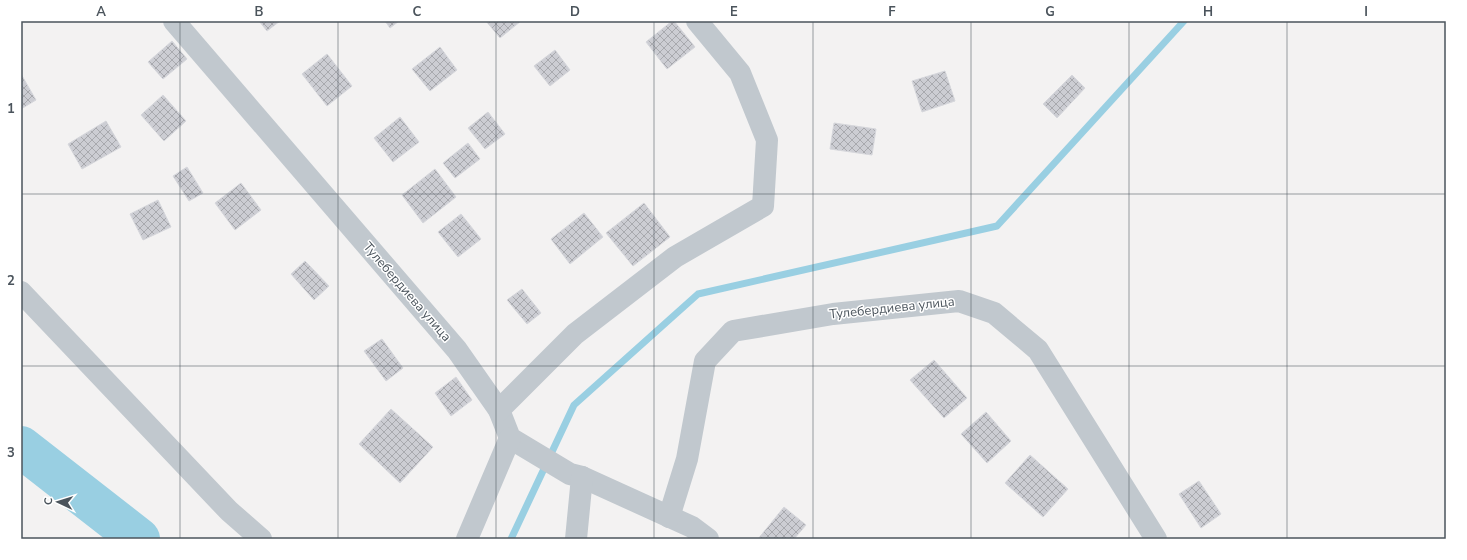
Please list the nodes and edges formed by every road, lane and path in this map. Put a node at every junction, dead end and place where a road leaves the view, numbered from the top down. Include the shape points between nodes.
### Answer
1 (174, 21) edge
2 (697, 21) edge
3 (21, 292) edge
4 (499, 410) junction
5 (510, 438) junction
6 (576, 475) junction
7 (669, 517) junction
8 (261, 539) edge
9 (467, 539) edge
10 (576, 539) edge
11 (708, 539) edge
12 (1156, 539) edge

1 - 4 street, Тулебердиева улица via 457,350
2 - 4 street via 740,73 767,140 763,206 675,257 575,334
3 - 8 street via 229,511
4 - 5 street, Тулебердиева улица
5 - 6 street
5 - 9 street
6 - 7 street
6 - 10 street
7 - 11 street via 692,527
7 - 12 street, Тулебердиева улица via 687,459 705,361 733,331 833,314 959,301 994,313 1038,350

